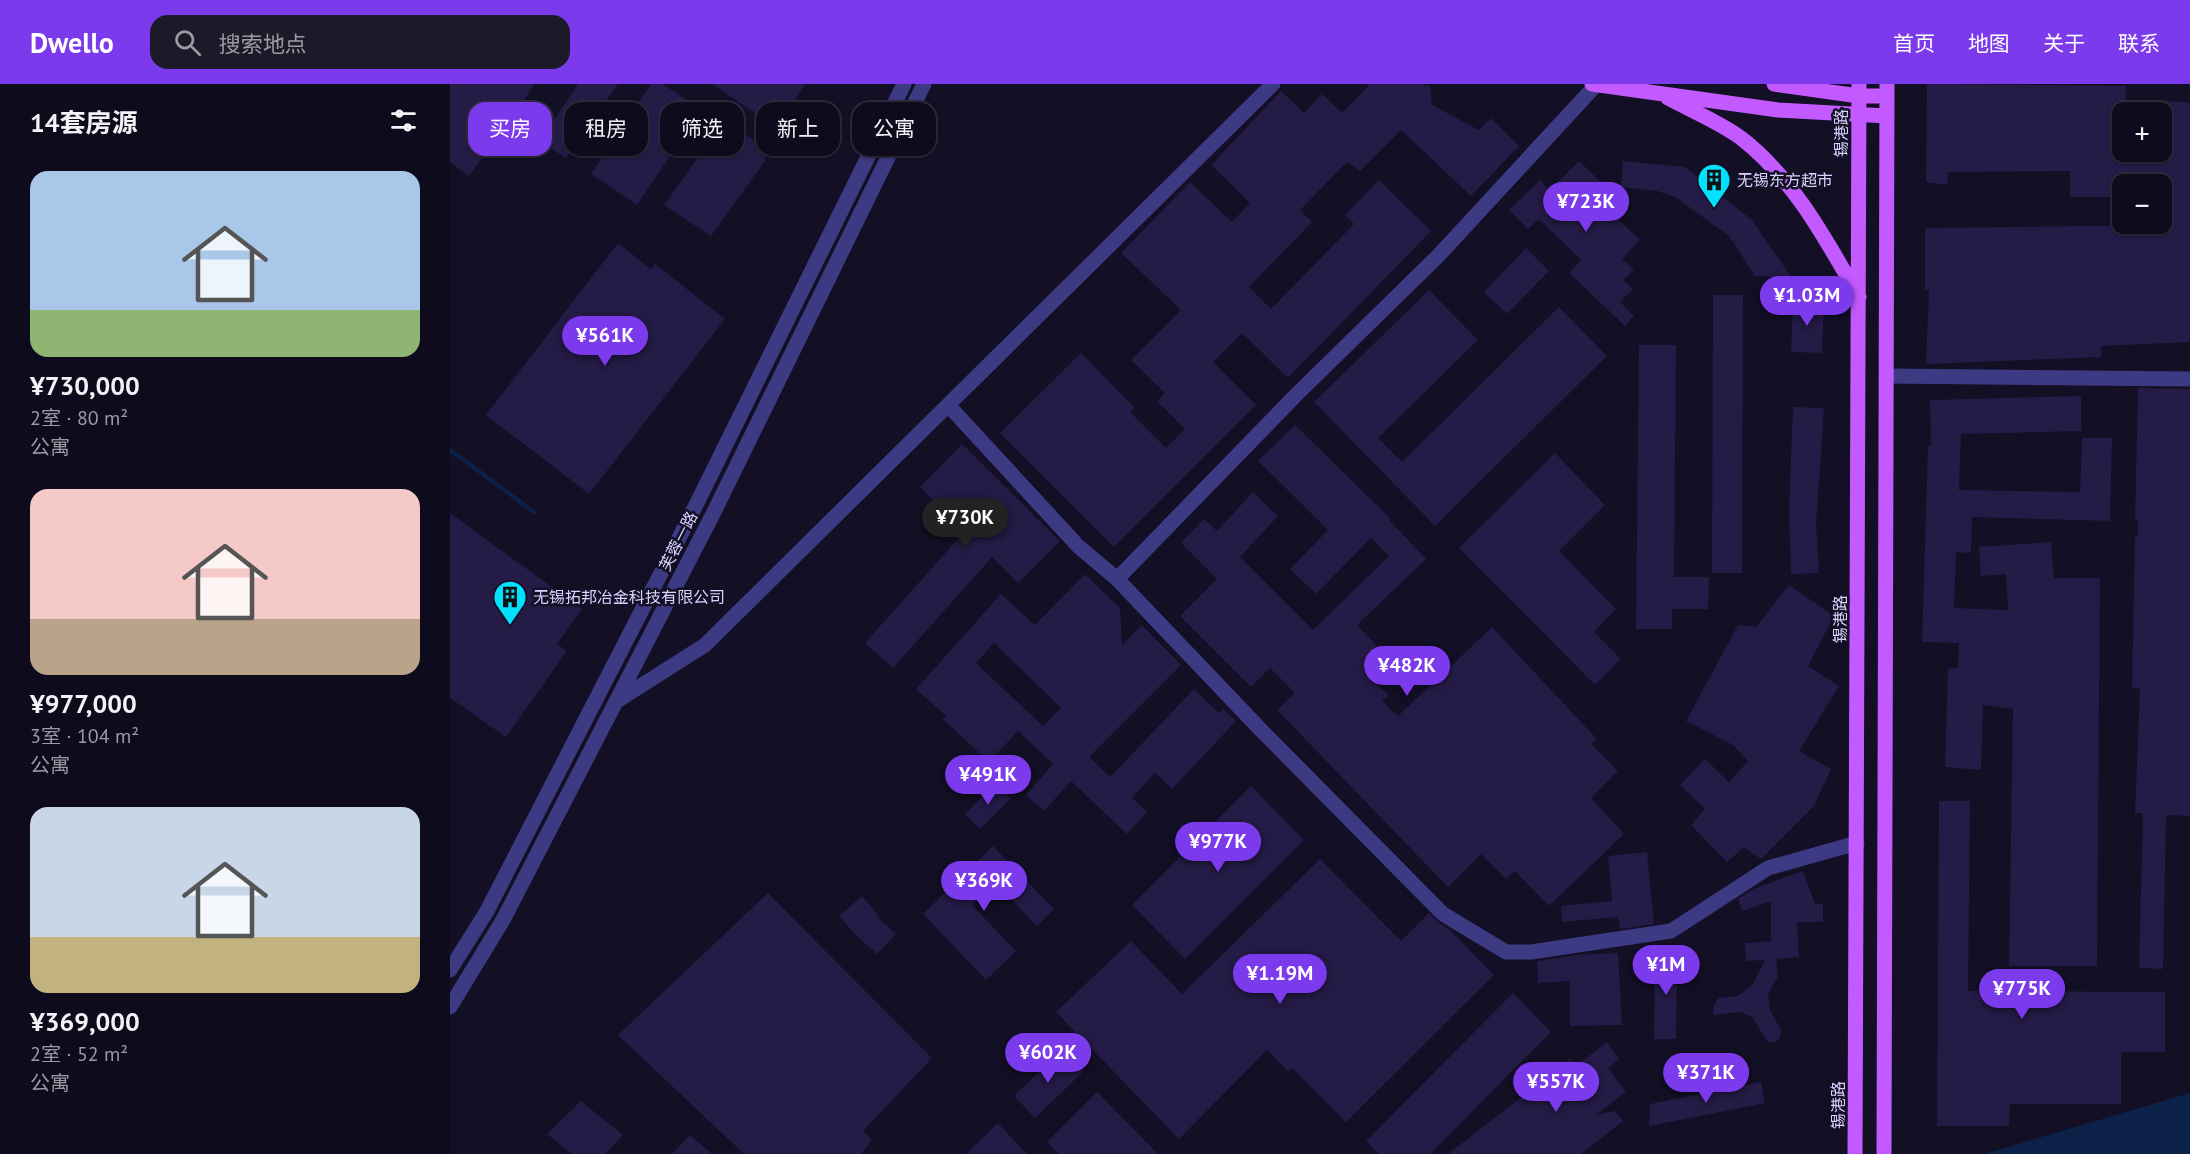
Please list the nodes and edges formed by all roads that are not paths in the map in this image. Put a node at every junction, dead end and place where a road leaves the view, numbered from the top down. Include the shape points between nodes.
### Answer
1 (904, 84) edge
2 (924, 84) edge
3 (1273, 84) edge
4 (1594, 84) edge
5 (1774, 84) edge
6 (1859, 90) edge
7 (1887, 90) edge
8 (1657, 93) junction
9 (1859, 116) junction
10 (1887, 116) junction
11 (1859, 297) junction
12 (1887, 376) junction
13 (2190, 379) edge
14 (948, 405) junction
15 (1117, 579) junction
16 (584, 722) junction
17 (1857, 843) junction
18 (450, 970) edge
19 (450, 1007) edge
20 (1884, 1148) edge
21 (1855, 1152) edge

1 - 16 street, 芙蓉一路
2 - 19 street, 芙蓉一路 via 713,514 503,920
3 - 14 street
4 - 8 main road
4 - 15 street via 1438,256 1296,394
5 - 6 main road
6 - 7 main road
6 - 9 main road, 锡港路
7 - 10 main road
8 - 9 main road via 1778,110
8 - 11 main road via 1723,126 1781,174 1822,233
9 - 10 main road
9 - 11 main road, 锡港路
10 - 12 main road
11 - 17 main road, 锡港路
12 - 13 street
12 - 20 main road
14 - 15 street via 1078,546
14 - 16 street via 705,645
15 - 17 street via 1443,914 1506,952 1531,952 1671,931 1768,868
16 - 18 street, 芙蓉一路 via 487,911
17 - 21 main road, 锡港路

